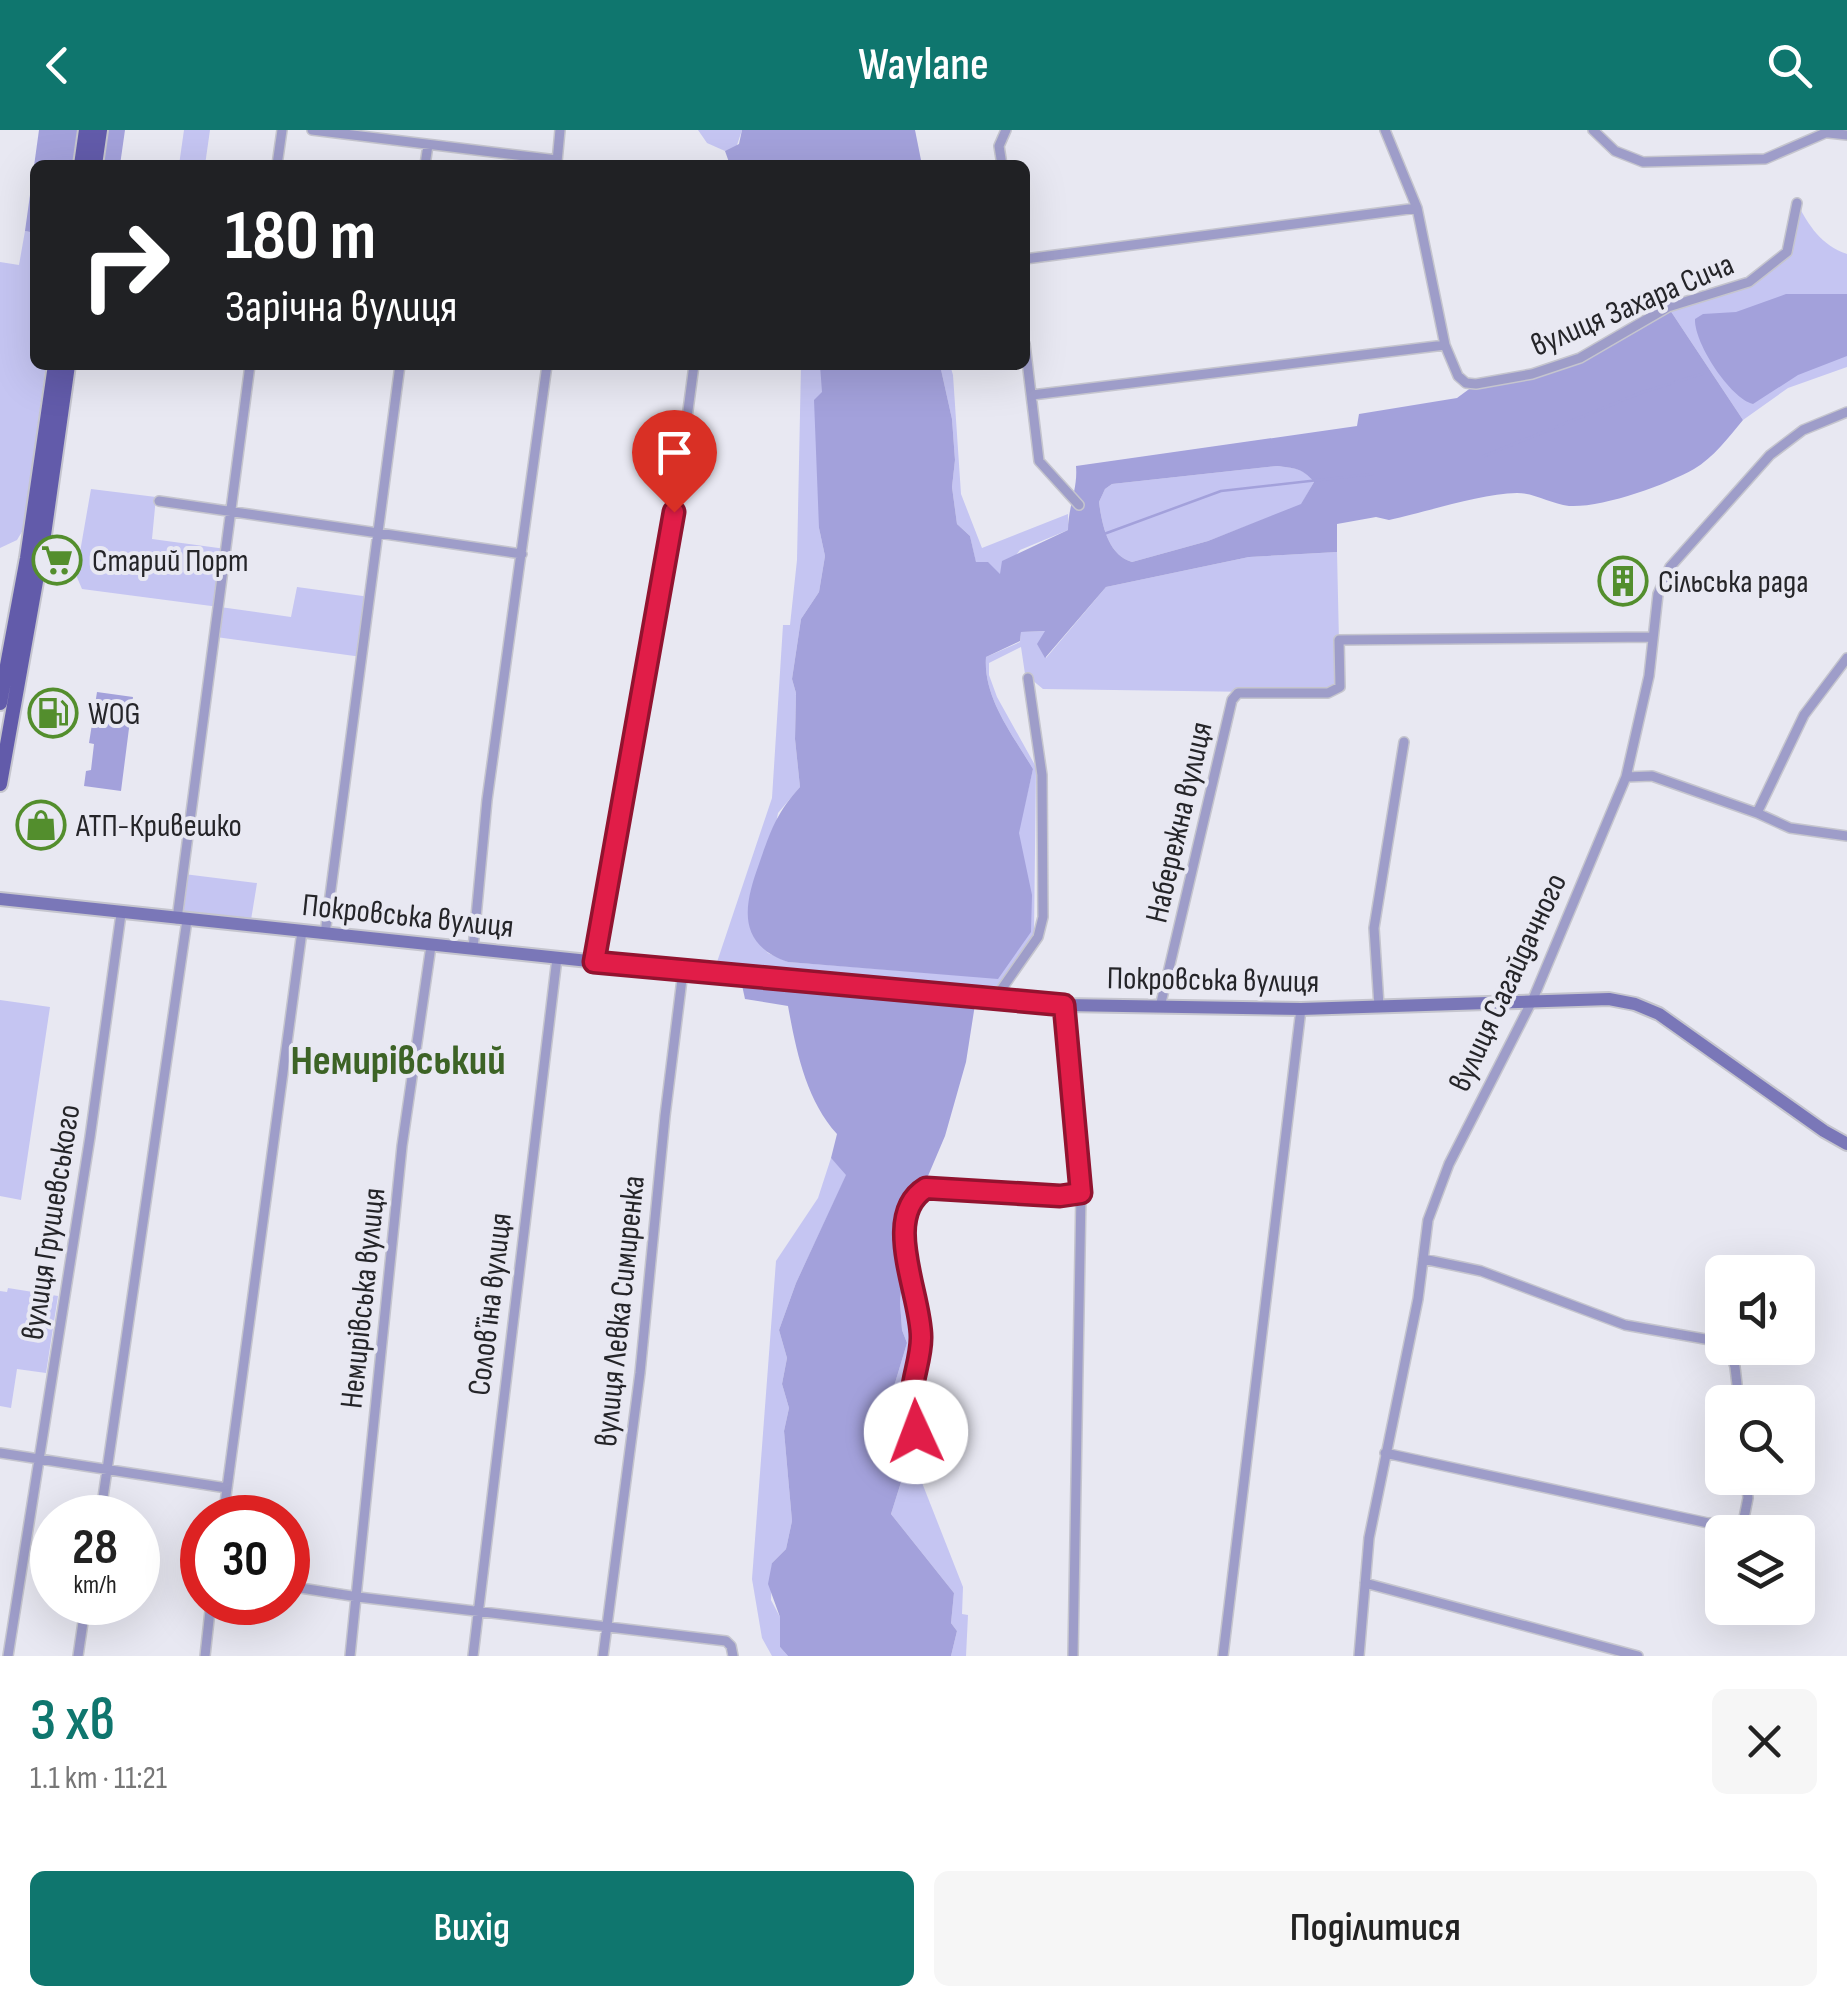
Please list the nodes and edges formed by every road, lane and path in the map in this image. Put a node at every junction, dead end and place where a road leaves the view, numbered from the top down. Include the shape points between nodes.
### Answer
1 (86, 130) edge
2 (100, 130) edge
3 (282, 130) edge
4 (312, 130) edge
5 (560, 130) edge
6 (1006, 130) edge
7 (1386, 130) edge
8 (1593, 130) edge
9 (1831, 132) edge
10 (1847, 136) edge
11 (428, 145) junction
12 (82, 160) edge
13 (97, 160) edge
14 (278, 160) edge
15 (426, 160) edge
16 (542, 160) edge
17 (557, 160) edge
18 (1001, 160) edge
19 (1796, 203) dead end
20 (1417, 208) junction
21 (1030, 258) edge
22 (1445, 346) junction
23 (54, 370) edge
24 (67, 370) edge
25 (249, 370) edge
26 (399, 370) edge
27 (546, 370) edge
28 (693, 370) edge
29 (1029, 370) edge
30 (1032, 394) junction
31 (1847, 412) edge
32 (158, 502) dead end
33 (1079, 505) dead end
34 (231, 512) junction
35 (378, 533) junction
36 (522, 554) junction
37 (1653, 637) junction
38 (1847, 658) edge
39 (1028, 678) dead end
40 (0, 703) edge
41 (1404, 742) dead end
42 (1626, 776) junction
43 (0, 784) edge
44 (1758, 813) junction
45 (1847, 836) edge
46 (0, 899) edge
47 (121, 914) junction
48 (182, 920) junction
49 (302, 931) junction
50 (325, 934) junction
51 (430, 946) junction
52 (473, 949) junction
53 (556, 958) junction
54 (594, 962) junction
55 (683, 971) junction
56 (994, 1000) junction
57 (1533, 1000) junction
58 (1064, 1005) junction
59 (1378, 1006) junction
60 (1160, 1007) junction
61 (1301, 1008) junction
62 (1847, 1144) edge
63 (1081, 1193) junction
64 (1423, 1259) junction
65 (1705, 1339) edge
66 (1384, 1453) junction
67 (0, 1454) edge
68 (38, 1460) junction
69 (920, 1466) dead end
70 (107, 1471) junction
71 (227, 1488) junction
72 (103, 1495) edge
73 (226, 1495) edge
74 (1748, 1495) edge
75 (1365, 1584) junction
76 (310, 1590) edge
77 (358, 1598) junction
78 (478, 1610) junction
79 (83, 1625) edge
80 (209, 1625) edge
81 (606, 1628) junction
82 (1598, 1651) edge
83 (733, 1654) edge
84 (8, 1656) edge
85 (78, 1656) edge
86 (204, 1656) edge
87 (350, 1656) edge
88 (473, 1656) edge
89 (603, 1656) edge
90 (1073, 1656) edge
91 (1223, 1656) edge
92 (1359, 1656) edge
93 (1638, 1656) edge

1 - 12 main road
2 - 13 main road
3 - 14 street
4 - 11 street
5 - 17 street
6 - 18 street
7 - 20 street, вулиця Захара Сича
8 - 9 street via 1643,162 1765,159
9 - 10 street
11 - 15 street
11 - 16 street
19 - 22 street, вулиця Захара Сича via 1786,252 1749,282 1668,308 1580,358 1476,384 1458,376
20 - 21 street
20 - 22 street, вулиця Захара Сича
22 - 30 street
23 - 40 main road
24 - 43 main road
25 - 34 street
26 - 35 street
27 - 36 street
28 - 54 street via 670,546
29 - 30 street
30 - 33 street via 1039,462
31 - 37 street, вулиця Сагайдачного via 1803,430 1770,455 1670,566 1658,594
32 - 34 street
34 - 35 street
34 - 48 street
35 - 36 street
35 - 50 street
36 - 52 street
37 - 42 street, вулиця Сагайдачного
37 - 60 street, Набережна вулиця via 1339,640 1340,687 1328,693 1238,693
38 - 44 street via 1804,714
39 - 56 street via 1042,775 1043,917 1038,937
41 - 59 street via 1374,928
42 - 44 street via 1652,776
42 - 57 street, вулиця Сагайдачного
44 - 45 street via 1790,828
46 - 47 street, Покровська вулиця
47 - 48 street, Покровська вулиця
47 - 68 street, вулиця Грушевського
48 - 49 street, Покровська вулиця
48 - 70 street
49 - 50 street, Покровська вулиця
49 - 71 street
50 - 51 street, Покровська вулиця
51 - 52 street, Покровська вулиця
51 - 77 street, Немирівська вулиця via 402,1146
52 - 53 street, Покровська вулиця
53 - 54 street, Покровська вулиця
53 - 78 street, Соловʼїна вулиця
54 - 55 street, Покровська вулиця
55 - 56 street, Покровська вулиця
55 - 81 street, вулиця Левка Симиренка
56 - 58 street, Покровська вулиця
57 - 59 street, Покровська вулиця
57 - 62 street, Покровська вулиця via 1609,999 1647,1008
57 - 64 street, вулиця Сагайдачного via 1449,1164 1428,1220
58 - 60 street, Покровська вулиця
58 - 63 street
59 - 61 street, Покровська вулиця
60 - 61 street, Покровська вулиця
61 - 91 street
63 - 69 street via 940,1187 916,1195 906,1222 907,1272 921,1336 911,1398
63 - 90 street
64 - 65 street via 1481,1271 1625,1325
64 - 66 street, вулиця Сагайдачного
66 - 74 street via 1708,1523 1739,1522
66 - 75 street, вулиця Сагайдачного
67 - 68 street
68 - 70 street
68 - 84 street, вулиця Грушевського
70 - 71 street
70 - 72 street
71 - 73 street
75 - 82 street
75 - 92 street, вулиця Сагайдачного
76 - 77 street
77 - 78 street
77 - 87 street, Немирівська вулиця
78 - 81 street
78 - 88 street, Соловʼїна вулиця
79 - 85 street
80 - 86 street
81 - 83 street via 726,1641
81 - 89 street, вулиця Левка Симиренка
82 - 93 street

